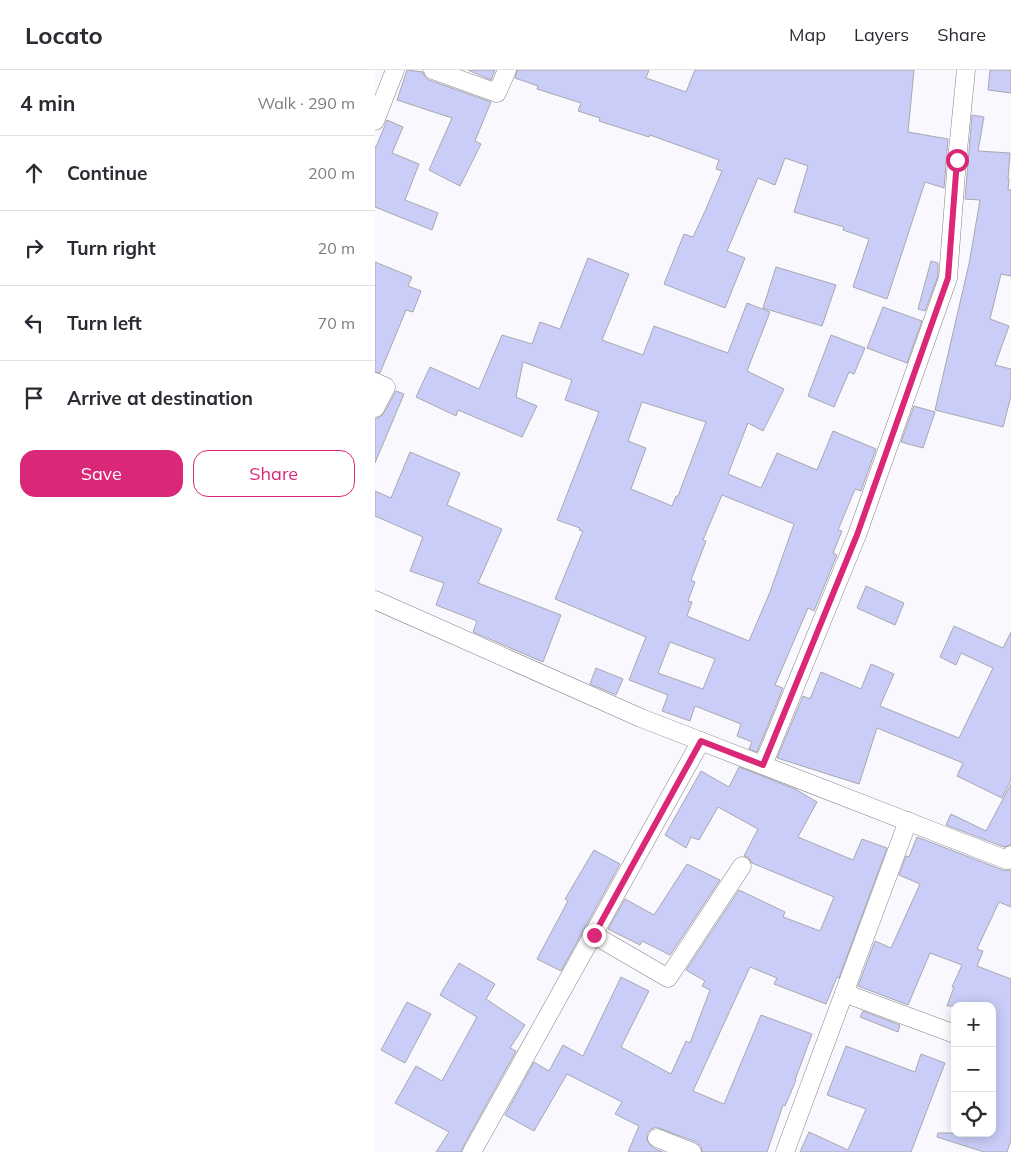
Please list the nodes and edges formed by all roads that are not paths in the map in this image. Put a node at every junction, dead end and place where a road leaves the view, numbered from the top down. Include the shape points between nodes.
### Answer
1 (395, 70) edge
2 (433, 70) edge
3 (507, 70) edge
4 (966, 70) edge
5 (375, 121) edge
6 (375, 382) edge
7 (375, 408) edge
8 (375, 600) edge
9 (701, 741) junction
10 (763, 765) junction
11 (908, 821) junction
12 (1011, 855) edge
13 (742, 866) dead end
14 (594, 935) junction
15 (844, 993) junction
16 (951, 1033) edge
17 (657, 1138) dead end
18 (472, 1152) edge
19 (692, 1152) edge
20 (785, 1152) edge

1 - 5 street
2 - 3 street via 497,94
4 - 10 street via 948,278 857,535
6 - 7 street via 386,387
8 - 9 street via 641,718
9 - 10 street
9 - 14 street
10 - 11 street
11 - 12 street via 1007,860
11 - 15 street
13 - 14 street via 668,978
14 - 18 street
15 - 16 street
15 - 20 street
17 - 19 street

